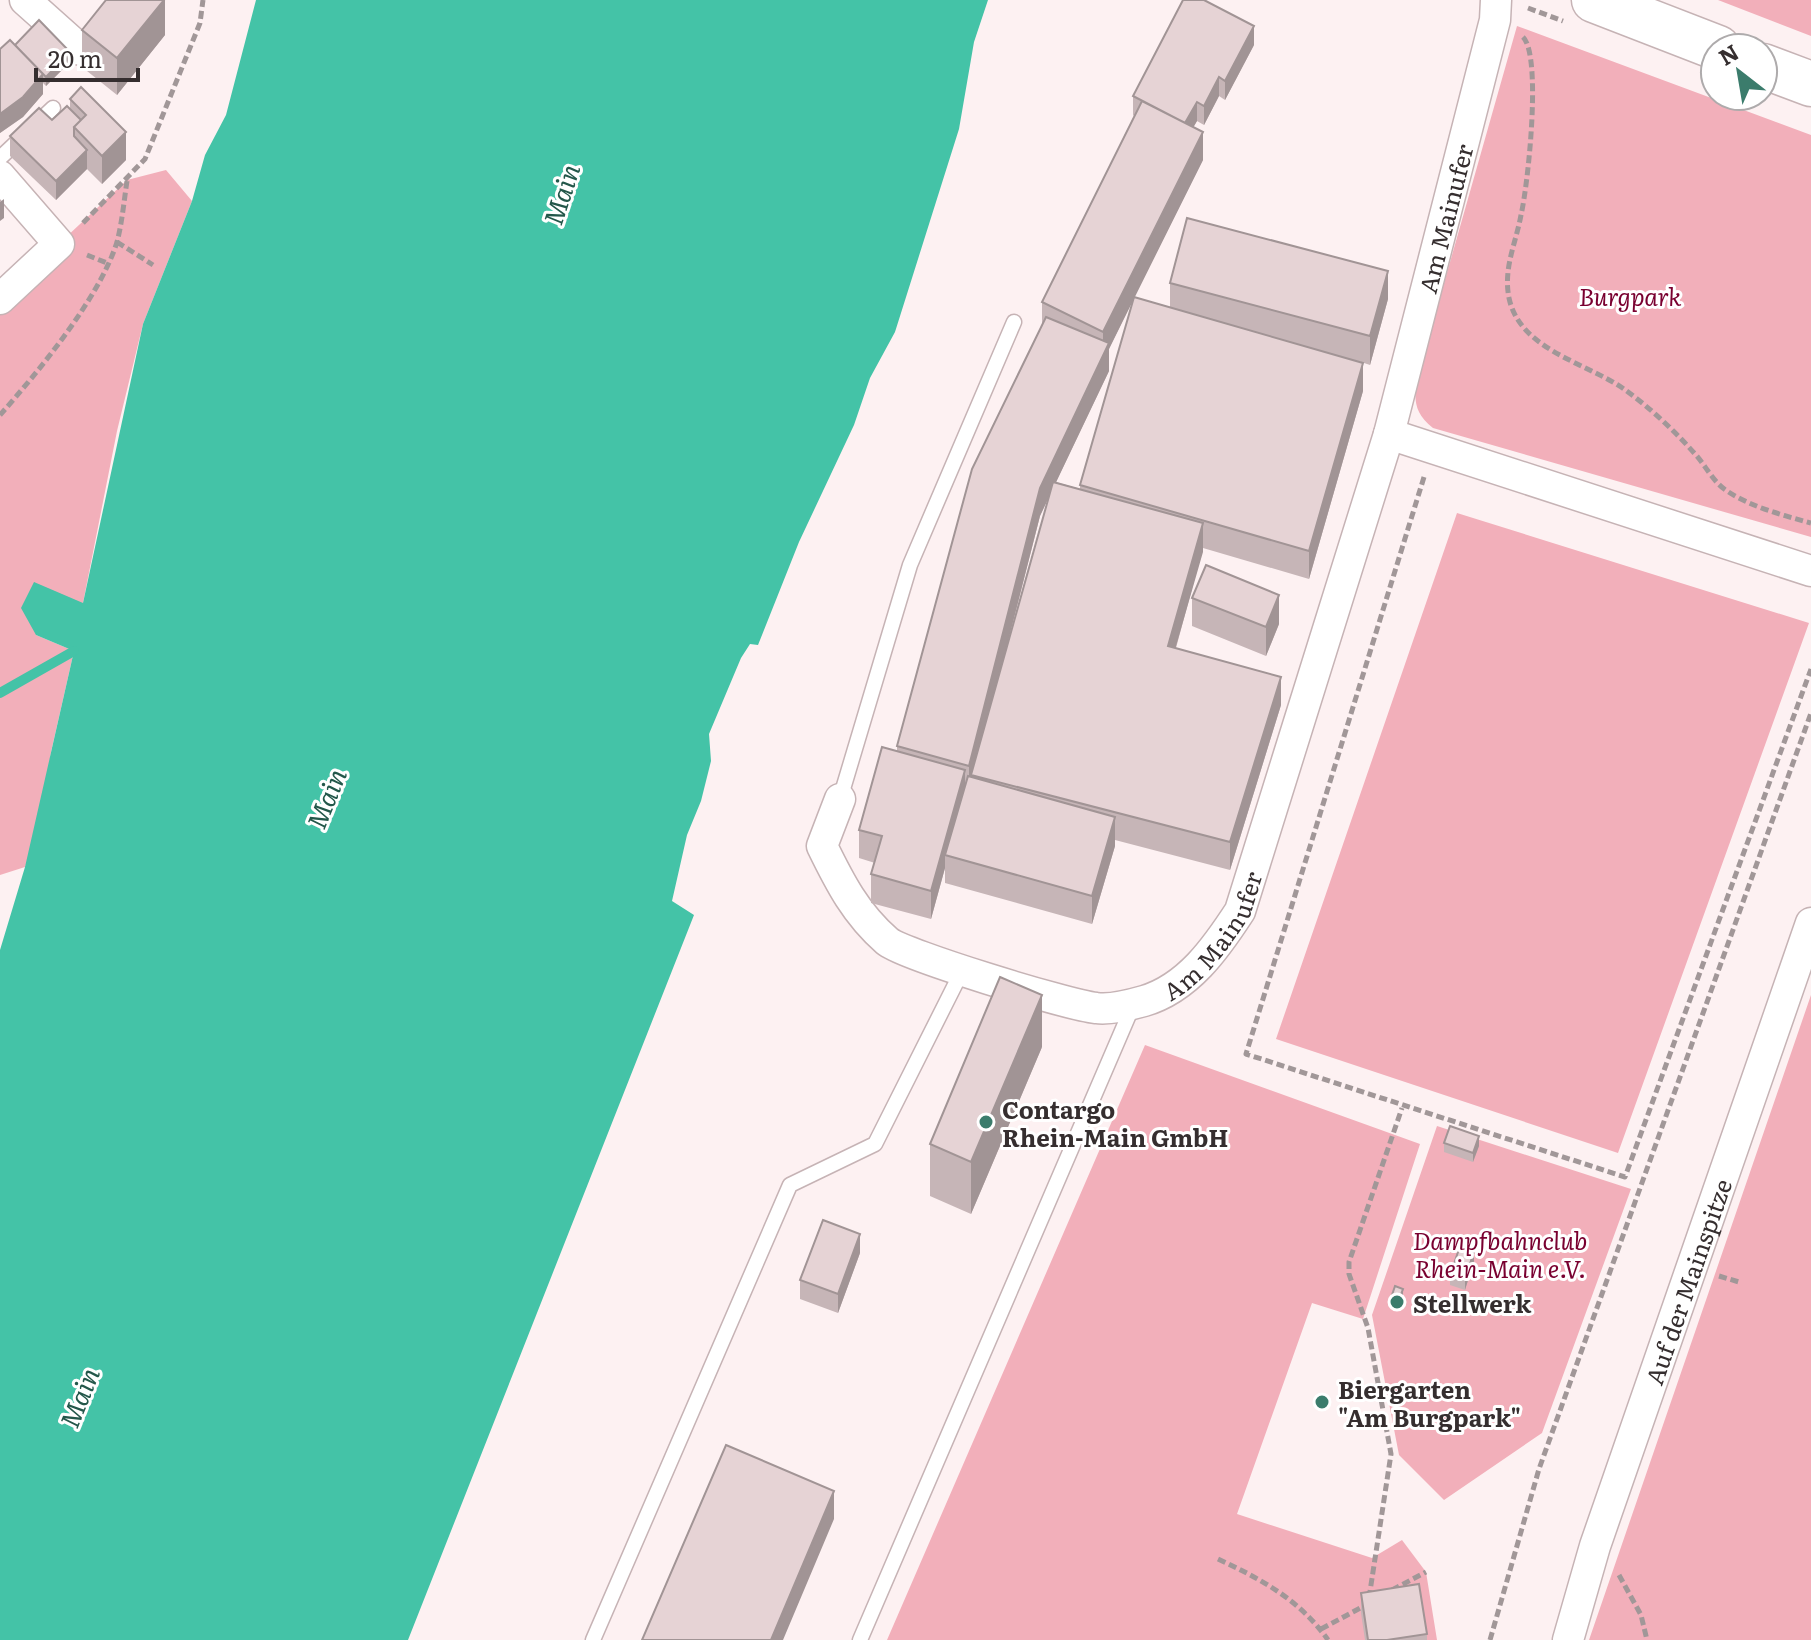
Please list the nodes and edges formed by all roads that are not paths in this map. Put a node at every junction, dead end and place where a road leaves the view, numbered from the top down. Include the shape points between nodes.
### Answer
1 (25, 0) edge
2 (1594, 0) edge
3 (1495, 10) edge
4 (1699, 41) edge
5 (81, 50) dead end
6 (53, 108) dead end
7 (0, 158) edge
8 (0, 176) edge
9 (0, 299) edge
10 (1014, 322) dead end
11 (1389, 434) junction
12 (1811, 571) edge
13 (840, 799) joint
14 (1811, 923) edge
15 (963, 969) junction
16 (1134, 1003) junction
17 (593, 1640) edge
18 (860, 1640) edge
19 (1568, 1640) edge

1 - 5 street
2 - 4 main road
3 - 11 street, Am Mainufer
6 - 7 lane
8 - 9 street via 59,244
10 - 13 lane via 910,565
11 - 12 street
11 - 16 street, Am Mainufer via 1240,911 1214,951 1186,979
13 - 15 street, Am Mainufer via 822,846 848,900 889,944
14 - 19 street, Auf der Mainspitze via 1592,1555
15 - 16 street, Am Mainufer via 1064,1003 1100,1009
15 - 17 lane via 875,1144 790,1185
16 - 18 lane

